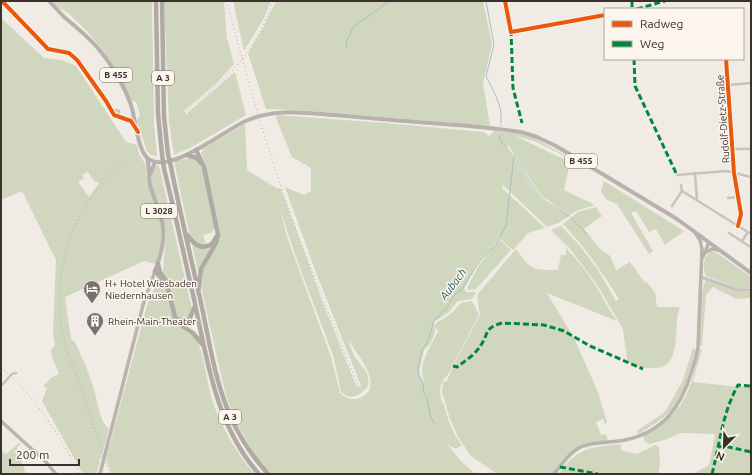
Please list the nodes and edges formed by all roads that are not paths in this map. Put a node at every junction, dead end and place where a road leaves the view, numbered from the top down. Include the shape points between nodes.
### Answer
1 (2, 1) edge
2 (49, 1) edge
3 (156, 1) edge
4 (162, 1) edge
5 (726, 60) edge
6 (751, 83) edge
7 (728, 84) junction
8 (110, 109) junction
9 (117, 116) junction
10 (138, 132) junction
11 (751, 146) edge
12 (733, 149) junction
13 (196, 150) junction
14 (186, 155) junction
15 (146, 158) junction
16 (197, 158) junction
17 (155, 162) junction
18 (204, 167) junction
19 (149, 169) junction
20 (694, 173) junction
21 (734, 173) junction
22 (677, 175) dead end
23 (751, 177) edge
24 (149, 178) junction
25 (681, 186) dead end
26 (682, 191) junction
27 (738, 197) junction
28 (728, 198) dead end
29 (697, 201) junction
30 (672, 206) dead end
31 (738, 226) junction
32 (218, 231) junction
33 (694, 231) junction
34 (185, 232) junction
35 (729, 233) dead end
36 (750, 233) edge
37 (742, 241) junction
38 (709, 242) junction
39 (749, 246) dead end
40 (702, 249) junction
41 (705, 253) junction
42 (723, 253) junction
43 (702, 262) junction
44 (158, 264) junction
45 (155, 271) junction
46 (751, 273) edge
47 (162, 276) junction
48 (701, 277) junction
49 (151, 284) junction
50 (166, 284) junction
51 (751, 290) edge
52 (199, 293) junction
53 (195, 306) junction
54 (177, 319) junction
55 (204, 346) junction
56 (16, 373) dead end
57 (1, 386) edge
58 (1, 421) edge
59 (56, 474) edge
60 (100, 474) edge
61 (259, 474) edge
62 (268, 474) edge
63 (554, 474) edge

1 - 8 street via 48,49 69,53 77,60
2 - 10 main road, B 455 via 81,35 98,48 128,99
3 - 53 highway, A 3, bridge via 158,114 162,154
4 - 34 highway, A 3, bridge via 164,117 168,154
5 - 7 street, Rudolf-Dietz-Straße
6 - 7 street
7 - 12 street, Rudolf-Dietz-Straße
8 - 9 street
8 - 9 street via 119,111
9 - 10 street via 131,122
10 - 15 main road, B 455
11 - 12 street via 751,149
12 - 21 street, Rudolf-Dietz-Straße
13 - 14 main road, B 455
13 - 16 highway
13 - 18 highway
13 - 33 main road, B 455 via 246,120 281,112 514,131 537,137 556,146
14 - 16 highway
14 - 17 main road, B 455 via 166,162
15 - 17 main road
15 - 19 main road, L 3028
16 - 18 highway
17 - 19 main road
17 - 24 main road
18 - 32 highway
19 - 24 main road, L 3028
20 - 21 street
20 - 22 street
20 - 29 street
21 - 23 street
21 - 27 street, Rudolf-Dietz-Straße
24 - 44 main road, L 3028 via 164,231
25 - 26 street
26 - 29 street
26 - 30 street
27 - 28 street
27 - 31 street, Rudolf-Dietz-Straße via 741,214
29 - 31 street
31 - 36 street
32 - 34 highway via 212,244 202,247 195,244
32 - 52 highway via 217,241 201,269
33 - 38 main road, B 455
33 - 40 main road
34 - 52 highway, A 3
35 - 37 street
36 - 37 street
37 - 39 street
38 - 40 main road
38 - 41 main road
38 - 42 main road, B 455
40 - 43 main road
41 - 42 main road via 712,249
41 - 43 main road
42 - 46 main road, B 455
43 - 48 main road
44 - 45 main road, L 3028
44 - 47 highway
45 - 47 highway
45 - 49 main road, L 3028
45 - 50 highway
47 - 50 highway
48 - 51 street via 738,290
48 - 63 main road via 696,357 685,393 673,412 660,424 638,436 577,450
49 - 50 highway via 158,281
49 - 60 main road, L 3028
50 - 54 highway
52 - 62 highway, A 3 via 226,406 247,447
53 - 54 highway via 189,320 182,322
53 - 55 highway, A 3
54 - 55 highway
55 - 61 highway, A 3 via 224,419 241,451
56 - 57 street
58 - 59 main road

